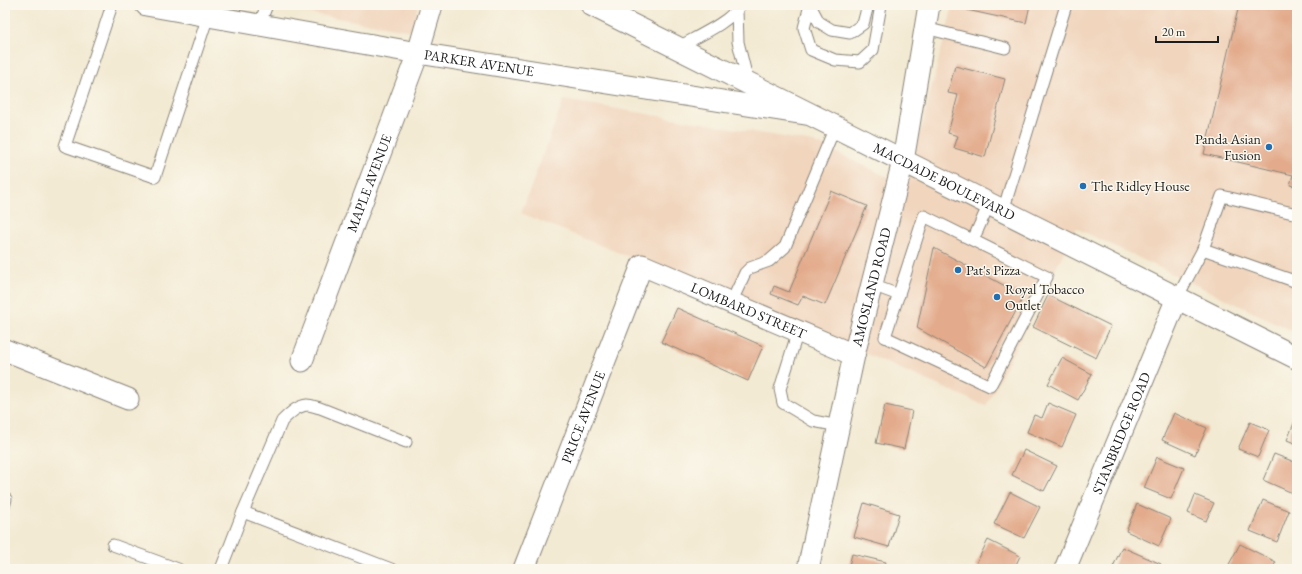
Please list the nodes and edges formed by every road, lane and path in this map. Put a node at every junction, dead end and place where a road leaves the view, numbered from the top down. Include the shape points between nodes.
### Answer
1 (112, 5) edge
2 (146, 5) edge
3 (268, 5) edge
4 (432, 5) edge
5 (592, 5) edge
6 (810, 5) edge
7 (868, 5) edge
8 (881, 5) edge
9 (929, 5) edge
10 (1066, 5) edge
11 (738, 8) edge
12 (208, 16) junction
13 (259, 25) junction
14 (925, 28) junction
15 (677, 48) junction
16 (1005, 48) dead end
17 (418, 53) junction
18 (749, 83) junction
19 (812, 116) junction
20 (835, 127) junction
21 (903, 161) junction
22 (996, 208) junction
23 (1297, 214) edge
24 (973, 240) junction
25 (1203, 249) junction
26 (642, 265) joint
27 (1297, 282) edge
28 (872, 285) junction
29 (899, 295) junction
30 (1178, 298) junction
31 (732, 303) junction
32 (798, 331) junction
33 (5, 350) edge
34 (854, 355) junction
35 (1297, 358) edge
36 (302, 361) dead end
37 (128, 399) dead end
38 (839, 426) junction
39 (406, 442) dead end
40 (243, 512) junction
41 (113, 545) dead end
42 (178, 569) edge
43 (221, 569) edge
44 (391, 569) edge
45 (524, 569) edge
46 (808, 569) edge
47 (1065, 569) edge

1 - 12 lane via 65,146 155,177
2 - 12 street, PARKER AVENUE
3 - 13 lane
4 - 17 street, MAPLE AVENUE
5 - 15 main road, MACDADE BOULEVARD
6 - 7 lane via 819,22 832,30 850,33 863,24
6 - 8 lane via 804,28 811,50 835,60 860,62 873,50
9 - 14 street, AMOSLAND ROAD
10 - 22 lane
11 - 15 lane via 714,28
11 - 18 lane via 738,42
12 - 13 street, PARKER AVENUE
13 - 17 street, PARKER AVENUE
14 - 16 lane
14 - 21 street, AMOSLAND ROAD
15 - 18 main road, MACDADE BOULEVARD
17 - 19 street, PARKER AVENUE
17 - 36 street, MAPLE AVENUE
18 - 19 main road, MACDADE BOULEVARD
19 - 20 main road, MACDADE BOULEVARD
20 - 21 main road, MACDADE BOULEVARD
20 - 31 lane via 785,247 769,261 750,268 745,273
21 - 22 main road, MACDADE BOULEVARD
21 - 28 street, AMOSLAND ROAD
22 - 24 lane
22 - 30 main road, MACDADE BOULEVARD
23 - 25 lane via 1222,196
24 - 29 lane via 924,216
24 - 29 lane via 1047,277 990,386 886,337
25 - 27 lane
25 - 30 lane
26 - 31 street, LOMBARD STREET
26 - 45 street, PRICE AVENUE
28 - 29 lane
28 - 34 street, AMOSLAND ROAD
30 - 35 main road, MACDADE BOULEVARD
30 - 47 street, STANBRIDGE ROAD
31 - 32 street, LOMBARD STREET
32 - 34 street, LOMBARD STREET
32 - 38 lane via 780,389 783,403 813,421
33 - 37 street
34 - 38 street, AMOSLAND ROAD
38 - 46 street, AMOSLAND ROAD
39 - 40 lane via 320,408 308,405 299,407 282,421
40 - 43 lane
40 - 44 lane
41 - 42 lane

